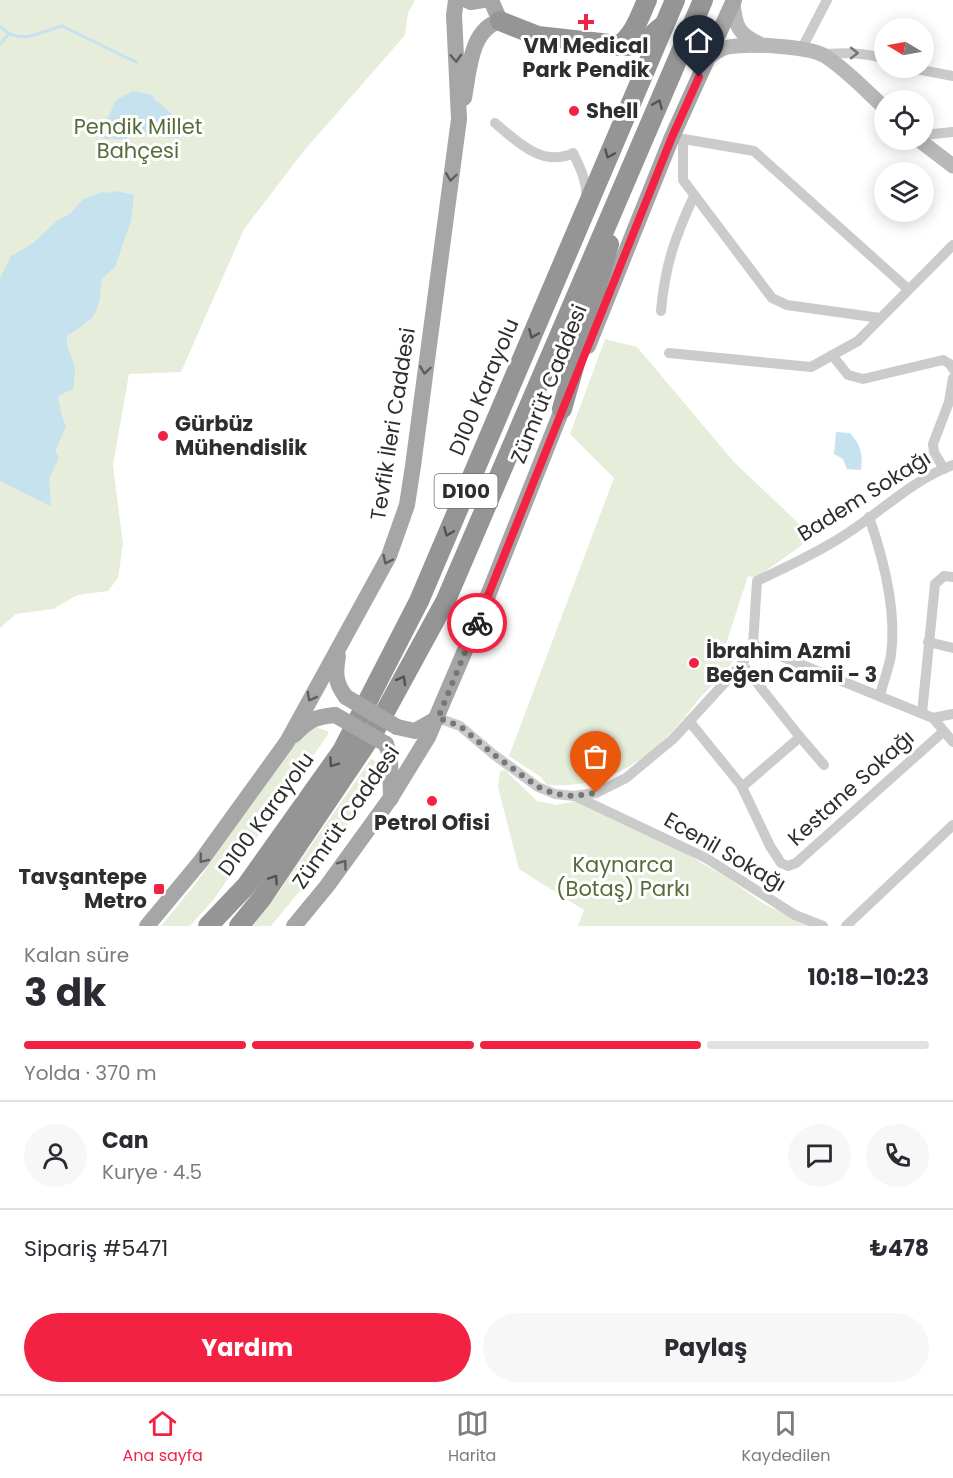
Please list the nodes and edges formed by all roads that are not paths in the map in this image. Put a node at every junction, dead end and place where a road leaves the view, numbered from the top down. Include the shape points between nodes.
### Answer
1 (456, 0) edge
2 (467, 0) edge
3 (483, 0) edge
4 (491, 0) edge
5 (647, 0) edge
6 (675, 0) edge
7 (703, 0) edge
8 (826, 0) edge
9 (733, 1) edge
10 (500, 21) junction
11 (665, 23) junction
12 (618, 46) junction
13 (763, 46) junction
14 (801, 50) junction
15 (823, 54) junction
16 (874, 55) edge
17 (708, 58) junction
18 (934, 72) edge
19 (953, 76) edge
20 (874, 98) edge
21 (459, 119) junction
22 (495, 123) dead end
23 (953, 132) edge
24 (934, 134) edge
25 (677, 138) junction
26 (932, 150) edge
27 (635, 157) junction
28 (953, 166) edge
29 (694, 196) junction
30 (587, 207) junction
31 (953, 245) edge
32 (908, 289) junction
33 (661, 311) dead end
34 (880, 318) junction
35 (669, 353) dead end
36 (832, 355) junction
37 (953, 369) edge
38 (953, 378) edge
39 (562, 409) junction
40 (948, 467) edge
41 (868, 517) junction
42 (953, 577) edge
43 (928, 642) junction
44 (753, 645) junction
45 (340, 646) junction
46 (953, 648) edge
47 (742, 664) junction
48 (880, 696) junction
49 (922, 713) junction
50 (953, 714) edge
51 (438, 718) junction
52 (933, 718) junction
53 (689, 721) junction
54 (944, 731) junction
55 (800, 737) junction
56 (287, 742) junction
57 (953, 742) edge
58 (824, 765) dead end
59 (742, 787) junction
60 (574, 796) junction
61 (390, 799) junction
62 (953, 825) edge
63 (147, 926) edge
64 (208, 926) edge
65 (239, 926) edge
66 (294, 926) edge
67 (824, 926) edge
68 (846, 926) edge

1 -> 21 main road, Tevfik İleri Caddesi
2 - 3 main road
4 - 10 main road
5 - 12 highway via 628,39
6 - 11 highway, D100 Karayolu / D100
27 -> 7 highway, D100 Karayolu / D100
8 - 14 street
9 - 13 street via 735,20 743,35
9 - 17 main road, Zümrüt Caddesi
10 - 12 highway via 538,36
10 - 21 main road via 485,28 475,45
11 - 12 highway via 643,43
11 -> 30 highway, D100 Karayolu / D100
13 - 14 street
13 - 17 street via 727,47
14 - 15 street
15 -> 16 street
15 - 20 street
17 - 25 main road, Zümrüt Caddesi
18 - 19 street
21 -> 45 main road, Tevfik İleri Caddesi via 406,505 389,556
22 - 30 street via 526,149 543,156 566,157 573,153 586,182
23 - 24 street
25 - 29 street via 683,180
25 - 32 street via 754,151
25 - 39 main road, Zümrüt Caddesi
26 - 28 street
27 - 39 highway
65 -> 27 highway, D100 Karayolu / D100 via 374,732 446,600
29 - 33 street via 671,250
29 - 34 street via 772,298 787,305
30 -> 64 highway, D100 Karayolu / D100 via 419,601 342,751 246,886
31 - 32 street
32 - 34 street
34 - 36 street via 858,341
35 - 36 street via 811,367
36 - 37 street via 848,375 863,379 943,360
38 - 40 street via 949,402 933,444 934,452
39 - 51 main road, Zümrüt Caddesi
40 - 41 street, Badem Sokağı
41 - 44 street, Badem Sokağı via 840,538 757,581
41 - 48 street via 891,602 891,657
42 - 43 street via 944,576 935,584
43 - 46 street
43 - 49 street
44 - 47 street
44 - 48 street
45 - 51 main road, bridge via 335,674 346,698 397,727 415,731
45 -> 56 main road, Tevfik İleri Caddesi
47 - 53 street
47 - 55 street
48 - 49 street
49 - 52 street
50 - 52 street
51 - 60 street via 460,726 538,787
51 - 61 main road, Zümrüt Caddesi
52 - 54 street
53 - 59 street
53 - 60 street via 626,778 596,793
54 - 57 street
54 - 59 street, Kestane Sokağı via 796,864 781,863
55 - 58 street
55 - 59 street
56 - 61 main road, bridge via 306,723 335,715 386,744 390,756
56 -> 63 main road, Tevfik İleri Caddesi via 201,861
60 - 67 street, Ecenil Sokağı via 706,858 779,906
66 -> 61 main road, Zümrüt Caddesi
62 - 68 street

